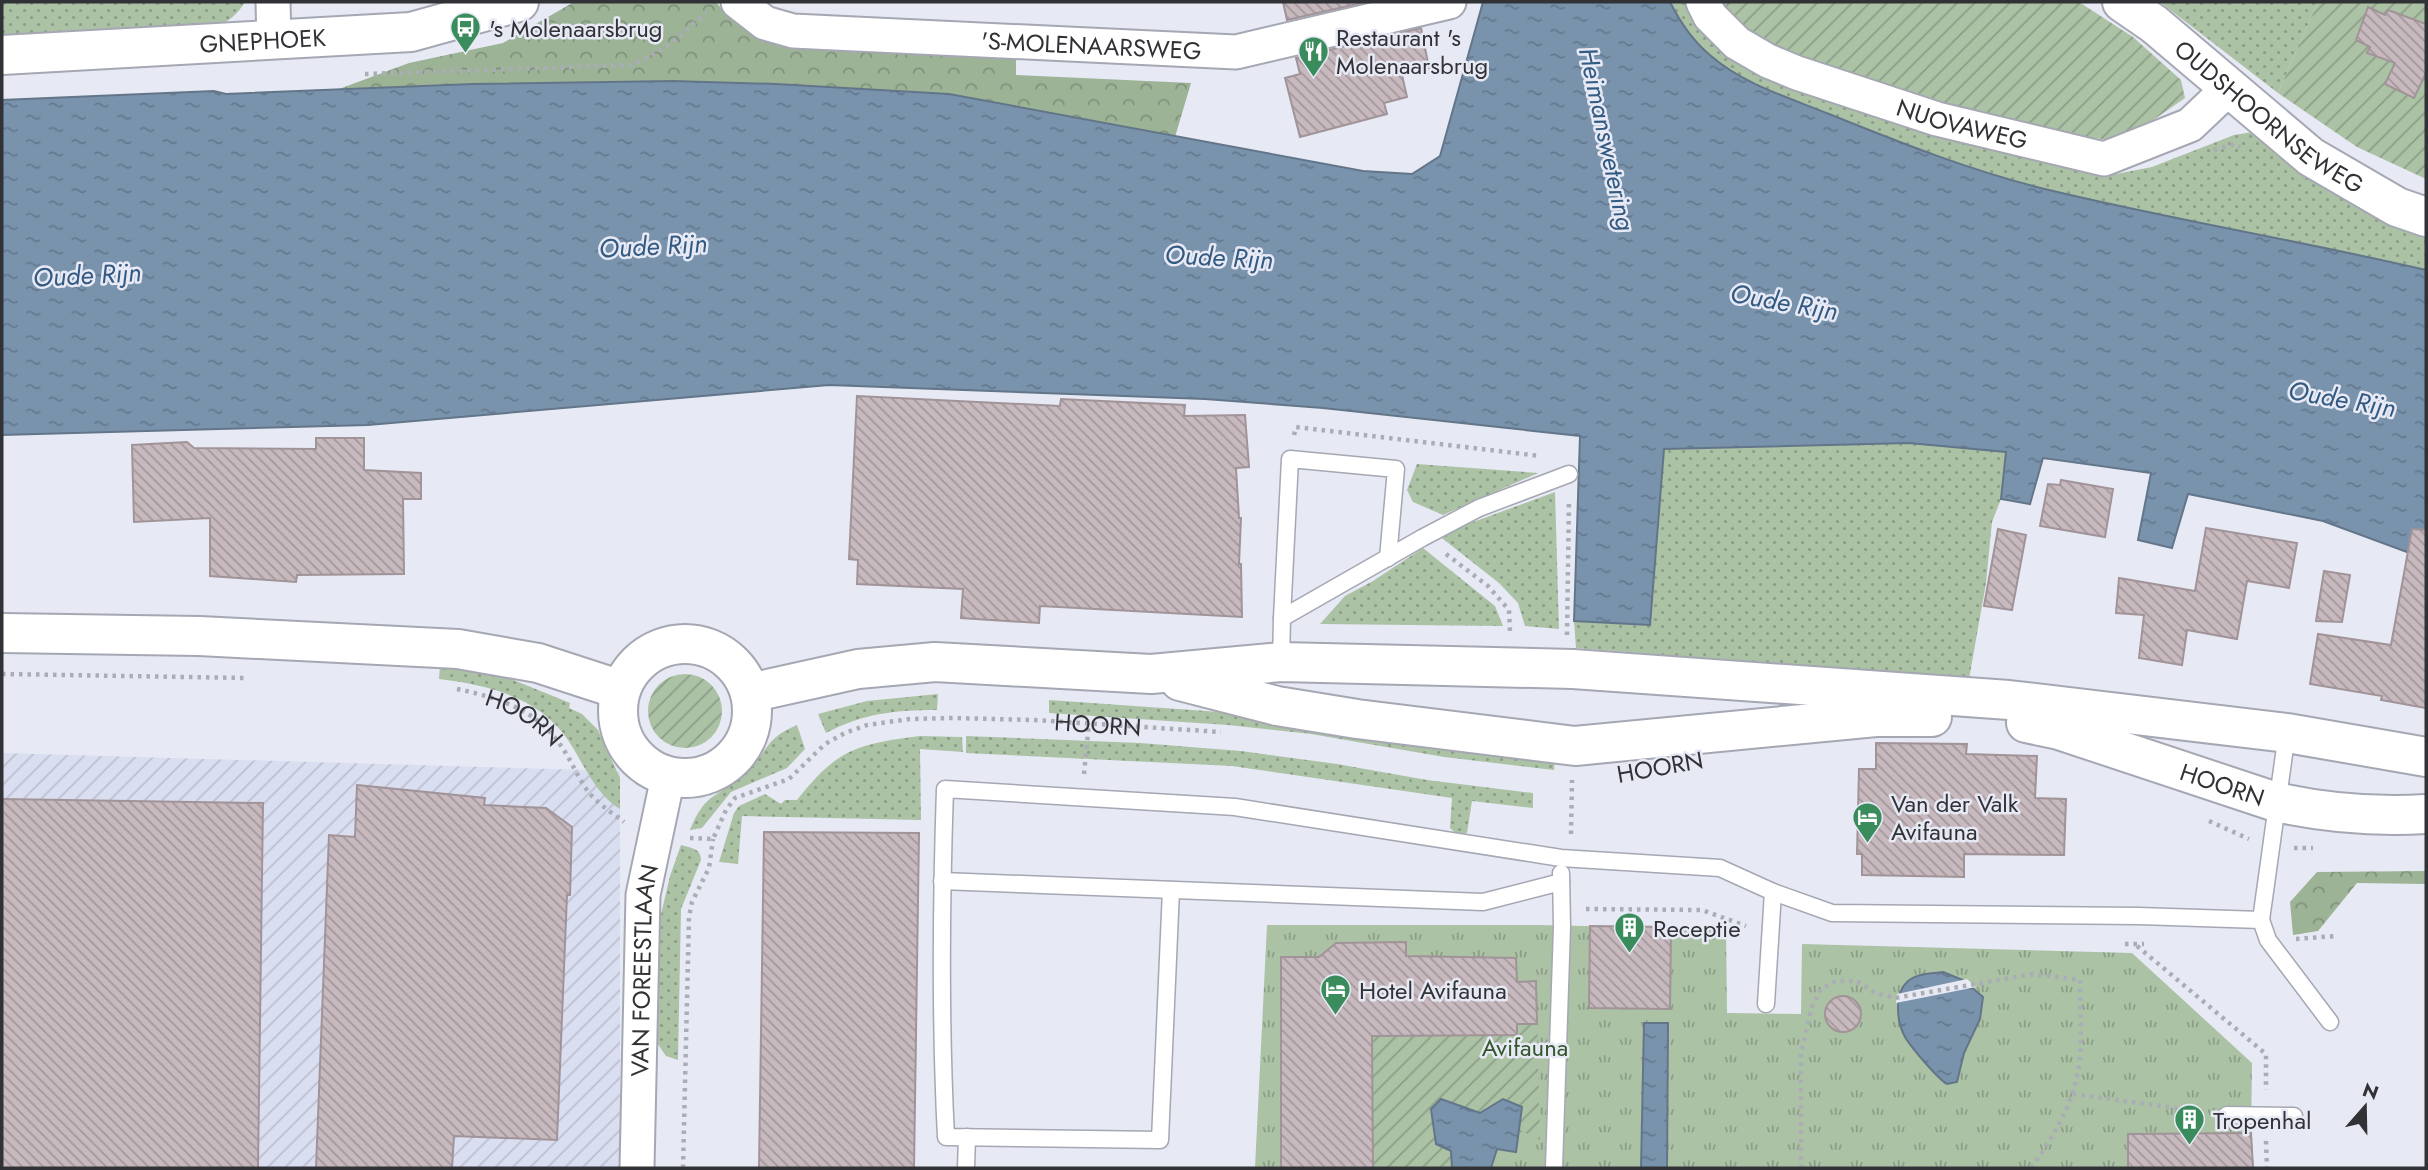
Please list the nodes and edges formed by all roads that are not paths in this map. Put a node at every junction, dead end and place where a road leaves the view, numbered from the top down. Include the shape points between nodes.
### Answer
1 (272, 2) edge
2 (519, 2) edge
3 (738, 2) edge
4 (1449, 2) edge
5 (1703, 2) edge
6 (2122, 2) edge
7 (274, 41) junction
8 (2, 55) edge
9 (2230, 88) junction
10 (2426, 217) edge
11 (1569, 474) dead end
12 (1388, 558) junction
13 (1282, 618) junction
14 (2, 633) edge
15 (1281, 662) junction
16 (1151, 674) junction
17 (621, 690) junction
18 (750, 693) junction
19 (2287, 733) junction
20 (2426, 757) edge
21 (668, 777) junction
22 (2276, 802) junction
23 (2426, 814) edge
24 (1566, 858) junction
25 (942, 881) junction
26 (1561, 882) junction
27 (1171, 890) junction
28 (1773, 892) junction
29 (2261, 920) junction
30 (1766, 1004) dead end
31 (2330, 1022) dead end
32 (2227, 1115) road end
33 (2294, 1116) dead end
34 (967, 1138) junction
35 (637, 1168) edge
36 (966, 1168) edge
37 (1554, 1168) edge

1 - 7 street
2 - 7 main road, GNEPHOEK via 411,32
3 - 4 street, 'S-MOLENAARSWEG via 765,23 793,31 1236,52
5 - 9 street, NUOVAWEG via 1710,16 1737,43 1797,73 1937,120 2104,159 2190,125
6 - 9 main road, OUDSHOORNSEWEG
7 - 8 main road, GNEPHOEK
9 - 10 main road, OUDSHOORNSEWEG via 2311,156 2397,207
11 - 12 lane via 1479,508
12 - 13 lane
12 - 13 lane via 1395,469 1290,459
13 - 15 lane
14 - 17 main road, HOORN via 199,636 458,649 538,663
15 - 16 main road, HOORN
15 - 19 main road, HOORN via 1573,669 1891,690
16 - 18 main road, HOORN via 935,662 858,669
16 - 22 main road, HOORN via 1290,708 1575,746 1876,717 1996,716 2059,730
17 - 18 main road via 643,658 680,644 706,647 729,660
17 - 21 main road via 617,718 626,744 643,765
18 - 21 main road via 750,728 734,759 703,776
19 - 20 main road, HOORN
19 - 22 lane
21 - 35 street, VAN FOREESTLAAN via 643,895
22 - 23 main road, HOORN via 2383,817
22 - 29 lane
24 - 25 lane via 1235,807 945,789
24 - 26 lane
24 - 28 lane via 1720,869
25 - 27 lane
25 - 34 lane via 946,1137
26 - 27 lane via 1483,902
26 - 37 lane
27 - 34 lane via 1160,1140
28 - 29 lane via 1832,913
28 - 30 lane
29 - 31 lane via 2268,940
32 - 33 lane
34 - 36 lane

